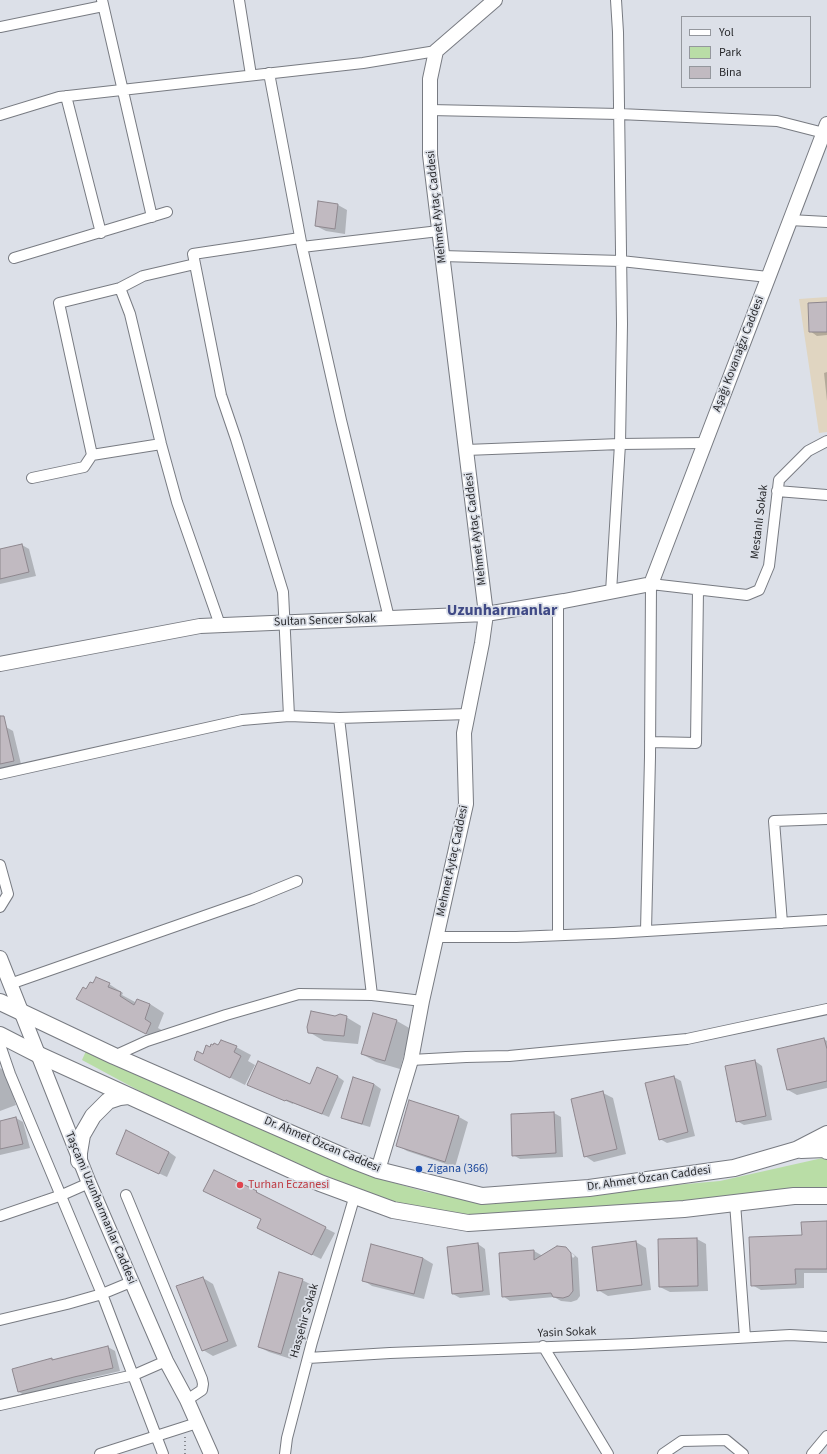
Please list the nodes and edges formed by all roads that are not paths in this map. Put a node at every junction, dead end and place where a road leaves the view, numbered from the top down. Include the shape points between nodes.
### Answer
1 (239, 0) edge
2 (494, 0) edge
3 (616, 0) edge
4 (102, 3) edge
5 (0, 27) edge
6 (436, 51) junction
7 (269, 73) junction
8 (251, 75) junction
9 (122, 89) junction
10 (66, 96) junction
11 (430, 110) junction
12 (619, 114) junction
13 (0, 115) edge
14 (825, 129) edge
15 (167, 212) dead end
16 (152, 217) junction
17 (790, 220) junction
18 (827, 222) edge
19 (439, 231) junction
20 (101, 233) junction
21 (301, 243) junction
22 (442, 256) junction
23 (14, 258) dead end
24 (621, 261) junction
25 (195, 264) junction
26 (768, 277) junction
27 (120, 288) junction
28 (827, 441) edge
29 (705, 443) junction
30 (160, 444) junction
31 (620, 444) junction
32 (466, 450) junction
33 (92, 455) junction
34 (32, 478) dead end
35 (777, 491) junction
36 (827, 495) edge
37 (651, 584) junction
38 (698, 590) junction
39 (611, 592) junction
40 (558, 602) junction
41 (486, 614) junction
42 (389, 618) junction
43 (284, 623) junction
44 (220, 625) junction
45 (0, 664) edge
46 (468, 714) junction
47 (289, 716) junction
48 (339, 718) junction
49 (650, 742) junction
50 (0, 774) edge
51 (827, 819) edge
52 (0, 865) edge
53 (297, 881) dead end
54 (0, 908) edge
55 (827, 920) edge
56 (782, 923) junction
57 (646, 931) junction
58 (558, 935) junction
59 (437, 937) junction
60 (0, 958) edge
61 (10, 984) junction
62 (372, 995) junction
63 (422, 1001) junction
64 (0, 1002) edge
65 (827, 1009) edge
66 (20, 1011) junction
67 (0, 1035) edge
68 (0, 1045) edge
69 (37, 1054) junction
70 (114, 1056) junction
71 (411, 1060) junction
72 (128, 1096) junction
73 (827, 1134) edge
74 (796, 1150) junction
75 (827, 1151) edge
76 (79, 1161) junction
77 (378, 1170) junction
78 (88, 1184) junction
79 (62, 1195) junction
80 (126, 1195) dead end
81 (826, 1195) edge
82 (355, 1196) junction
83 (735, 1203) junction
84 (0, 1216) edge
85 (131, 1282) junction
86 (102, 1294) junction
87 (0, 1320) edge
88 (827, 1337) edge
89 (745, 1338) junction
90 (543, 1346) junction
91 (308, 1358) junction
92 (166, 1361) junction
93 (134, 1375) junction
94 (187, 1400) junction
95 (0, 1405) edge
96 (197, 1423) junction
97 (156, 1436) junction
98 (827, 1436) edge
99 (100, 1454) edge
100 (163, 1454) edge
101 (211, 1454) edge
102 (285, 1454) edge
103 (608, 1454) edge
104 (663, 1454) edge
105 (744, 1454) edge
106 (812, 1454) edge

1 - 8 street
2 - 6 street
3 - 12 street
4 - 5 street
4 - 9 street
6 - 7 street via 362,63
6 - 11 street, Mehmet Aytaç Caddesi via 430,79
7 - 8 street
7 - 21 street
8 - 9 street
9 - 10 street
9 - 16 street
10 - 13 street
10 - 20 street
11 - 12 street
11 - 19 street, Mehmet Aytaç Caddesi via 430,155
12 - 14 street via 777,121
12 - 24 street
14 - 17 street, Aşağı Kovanağzı Caddesi
15 - 16 street
16 - 20 street
17 - 18 street
17 - 26 street, Aşağı Kovanağzı Caddesi
19 - 21 street
19 - 22 street, Mehmet Aytaç Caddesi
20 - 23 street
21 - 25 street via 193,254
21 - 42 street
22 - 24 street
22 - 32 street, Mehmet Aytaç Caddesi
24 - 26 street
24 - 31 street
25 - 27 street via 143,276
25 - 43 street via 221,395 283,592
26 - 29 street, Aşağı Kovanağzı Caddesi
27 - 30 street via 130,314
27 - 33 street via 59,304
28 - 35 street, Mestanlı Sokak via 808,451 779,480
29 - 31 street
29 - 37 street, Aşağı Kovanağzı Caddesi
30 - 33 street
30 - 44 street via 177,502
31 - 32 street
31 - 39 street
32 - 41 street, Mehmet Aytaç Caddesi
33 - 34 street via 84,467
35 - 36 street
35 - 38 street, Mestanlı Sokak via 769,566 759,590 747,595
37 - 38 street, Mestanlı Sokak
37 - 39 street, Sultan Sencer Sokak
37 - 49 street
38 - 49 street via 696,743
39 - 40 street, Sultan Sencer Sokak
40 - 41 street, Sultan Sencer Sokak
40 - 58 street
41 - 42 street, Sultan Sencer Sokak
41 - 46 street, Mehmet Aytaç Caddesi
42 - 43 street, Sultan Sencer Sokak
43 - 44 street, Sultan Sencer Sokak
43 - 47 street
44 - 45 street, Sultan Sencer Sokak via 192,627
46 - 48 street
46 - 59 street, Mehmet Aytaç Caddesi via 464,733 466,804
47 - 48 street
47 - 50 street via 242,720
48 - 62 street
49 - 57 street
51 - 56 street via 774,821
52 - 54 street via 8,894
53 - 61 street via 253,899
55 - 56 street
56 - 57 street
57 - 58 street
58 - 59 street
59 - 63 street, Mehmet Aytaç Caddesi
60 - 61 street, Taşcami Uzunharmanlar Caddesi
61 - 66 street, Taşcami Uzunharmanlar Caddesi
62 - 63 street
62 - 70 street via 299,994 147,1041
63 - 71 street, Mehmet Aytaç Caddesi
64 - 66 main road, Dr. Ahmet Özcan Caddesi
65 - 71 street via 687,1039 508,1056
66 - 69 street, Taşcami Uzunharmanlar Caddesi
66 - 70 main road, Dr. Ahmet Özcan Caddesi
67 - 69 main road
68 - 79 street
69 - 72 main road
69 - 76 street, Taşcami Uzunharmanlar Caddesi
70 - 77 main road, Dr. Ahmet Özcan Caddesi
71 - 77 street, Mehmet Aytaç Caddesi
72 - 76 main road via 108,1102 93,1116 82,1135
72 - 82 main road via 320,1183
73 - 74 main road, Dr. Ahmet Özcan Caddesi
74 - 75 main road
74 - 77 main road, Dr. Ahmet Özcan Caddesi via 734,1168 588,1188 482,1196
76 - 78 street, Taşcami Uzunharmanlar Caddesi
78 - 79 street
78 - 85 street, Taşcami Uzunharmanlar Caddesi
79 - 84 street
79 - 86 street
80 - 94 street via 204,1384 202,1390
81 - 83 main road
82 - 83 main road via 393,1210 468,1223 684,1209
82 - 91 street, Hasşehir Sokak
83 - 89 street
85 - 86 street
85 - 92 street, Taşcami Uzunharmanlar Caddesi
86 - 87 street
86 - 93 street
88 - 89 street, Yasin Sokak via 790,1335
89 - 90 street, Yasin Sokak
90 - 91 street, Yasin Sokak
90 - 103 street
91 - 102 street, Hasşehir Sokak
92 - 93 street
92 - 94 street, Taşcami Uzunharmanlar Caddesi
93 - 95 street
93 - 97 street
94 - 96 street, Taşcami Uzunharmanlar Caddesi
96 - 97 street
96 - 101 street, Taşcami Uzunharmanlar Caddesi
97 - 99 street
97 - 100 street
98 - 106 street
104 - 105 street via 682,1441 726,1440

